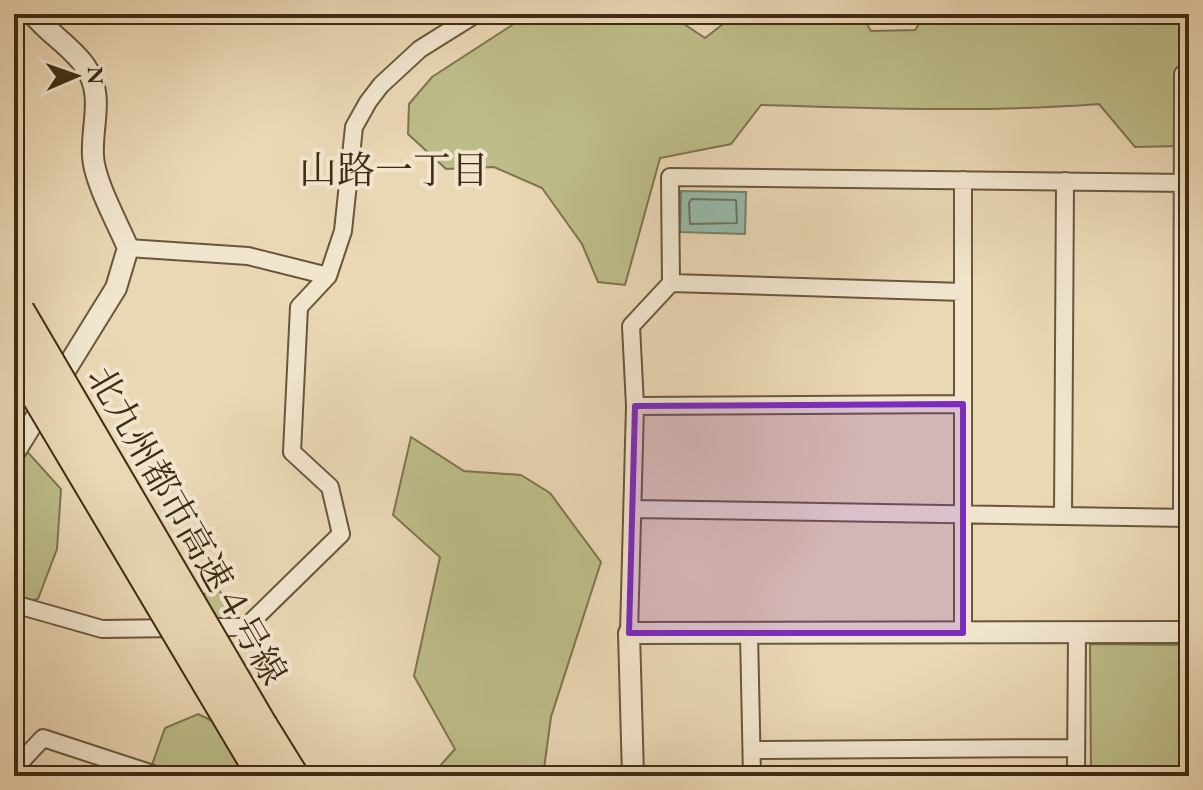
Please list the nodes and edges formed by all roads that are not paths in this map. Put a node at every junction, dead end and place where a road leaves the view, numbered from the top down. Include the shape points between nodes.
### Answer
1 (33, 14) edge
2 (476, 14) edge
3 (1189, 74) edge
4 (963, 180) junction
5 (1065, 181) junction
6 (1186, 183) edge
7 (128, 248) junction
8 (328, 276) junction
9 (671, 283) junction
10 (963, 292) junction
11 (16, 306) edge
12 (14, 357) edge
13 (963, 404) junction
14 (635, 406) junction
15 (14, 453) edge
16 (634, 509) junction
17 (963, 514) junction
18 (1063, 516) junction
19 (1186, 518) edge
20 (14, 604) edge
21 (1189, 632) edge
22 (629, 633) junction
23 (749, 633) junction
24 (963, 633) junction
25 (1077, 633) junction
26 (251, 732) junction
27 (1076, 748) junction
28 (752, 750) junction
29 (14, 769) edge
30 (159, 776) edge
31 (263, 776) edge
32 (293, 776) edge
33 (633, 776) edge
34 (752, 776) edge
35 (1076, 776) edge

1 - 7 street via 85,67 97,94 93,157
2 - 8 street via 411,56 368,102 354,127 343,231
3 - 6 street via 1183,74
4 - 5 street
4 - 9 street via 670,177
4 - 10 street
5 - 6 street
5 - 18 street
6 - 19 street
7 - 8 street via 248,256
7 - 15 street via 116,288
8 - 20 street via 299,307 292,452 330,487 341,534 246,627 102,629
9 - 10 street
9 - 14 street via 631,326
10 - 13 street
11 - 26 highway, 北九州都市高速４号線, bridge
12 - 26 highway, 北九州都市高速４号線, bridge
13 - 14 street
13 - 17 street
14 - 16 street
16 - 17 street
16 - 22 street
17 - 18 street
17 - 24 street
18 - 19 street
21 - 25 street
22 - 23 street
22 - 33 street
23 - 24 street
23 - 28 street
24 - 25 street
25 - 27 street
26 - 31 highway, 北九州都市高速４号線
26 - 32 highway, 北九州都市高速４号線
27 - 28 street
27 - 35 street
28 - 34 street
29 - 30 street via 43,738

